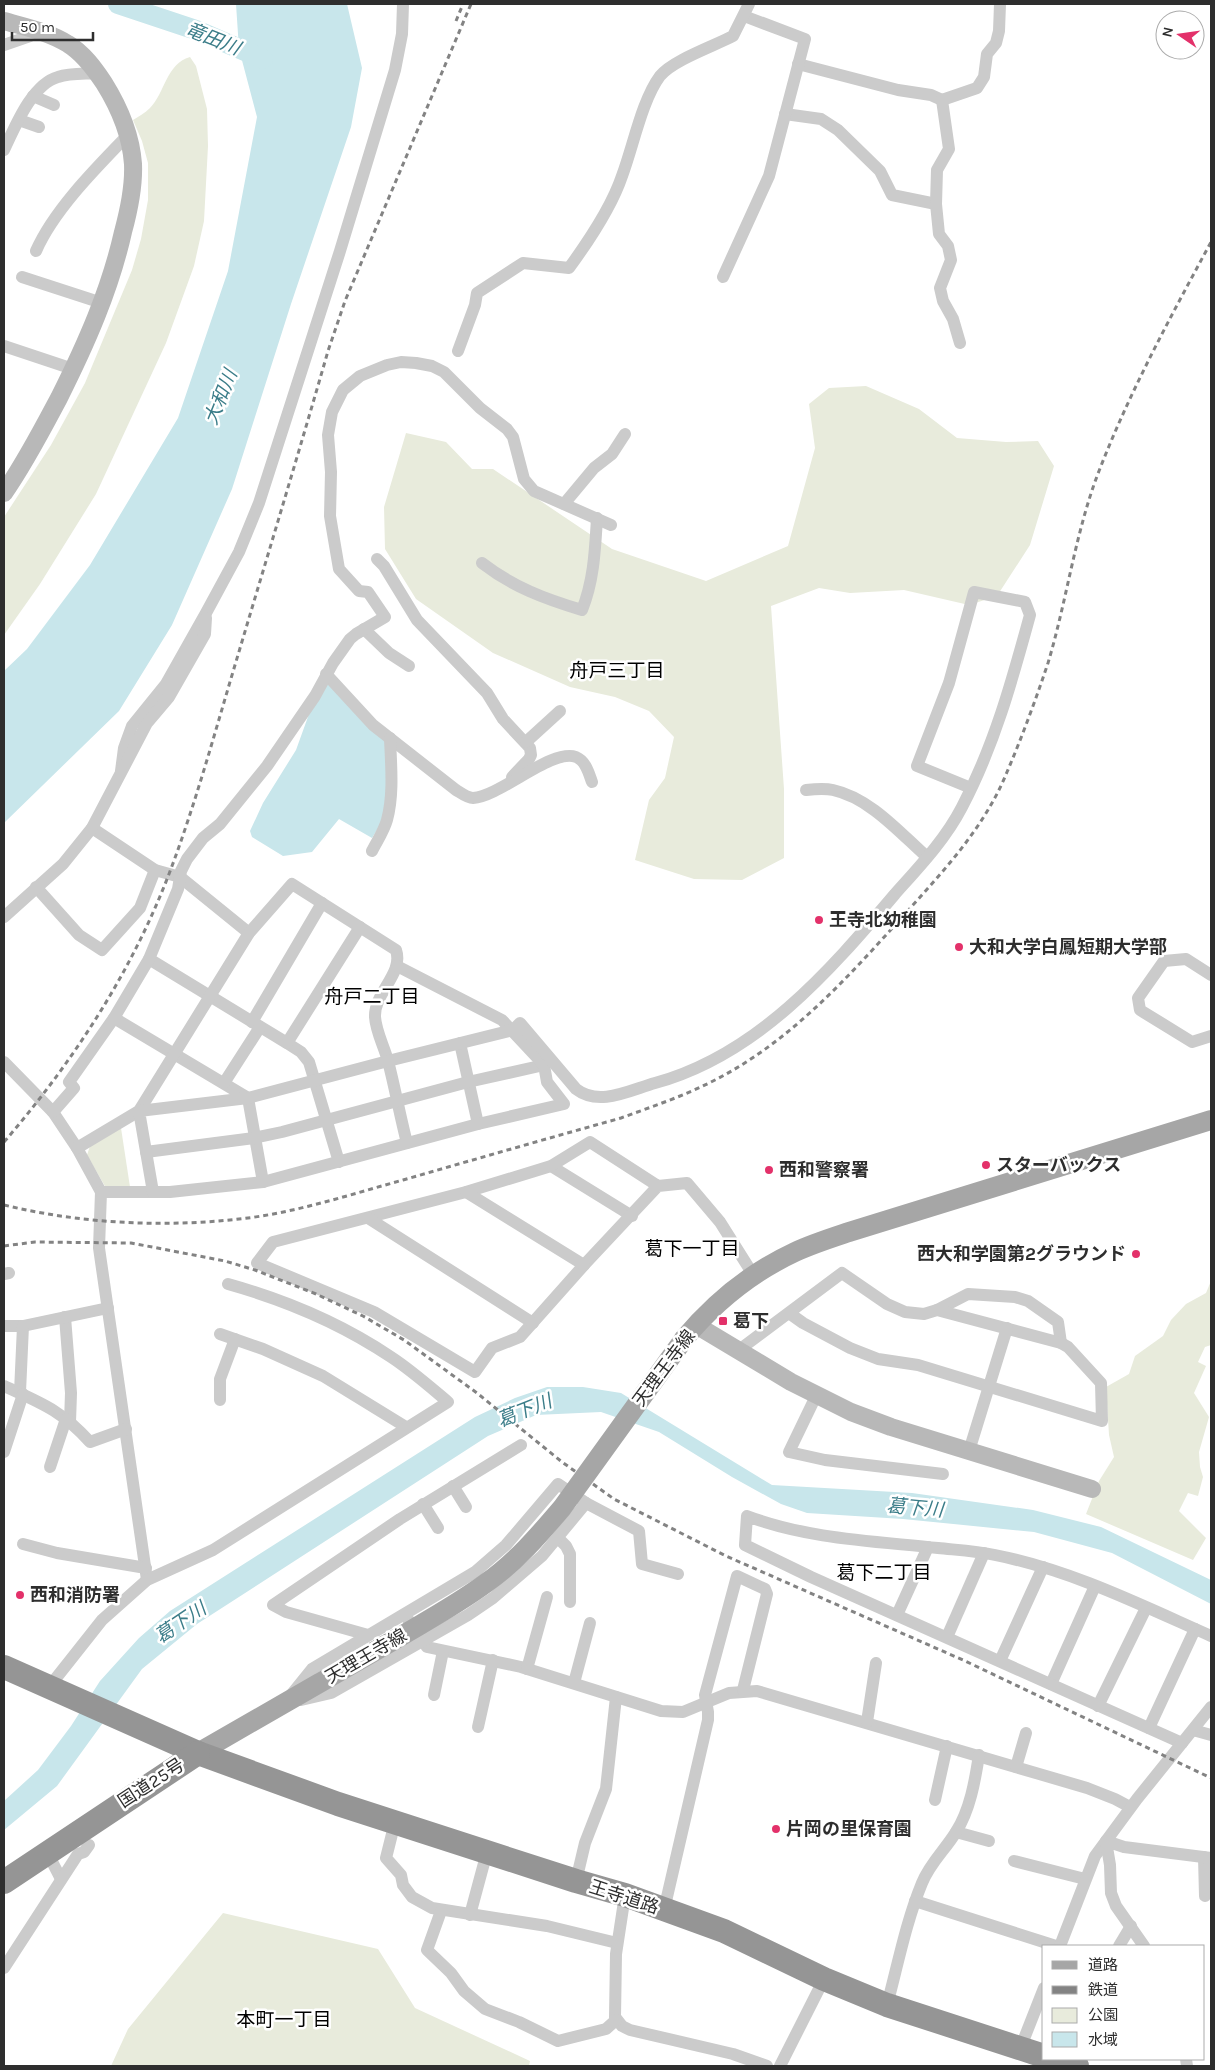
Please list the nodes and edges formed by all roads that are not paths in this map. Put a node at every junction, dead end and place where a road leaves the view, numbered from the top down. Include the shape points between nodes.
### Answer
1 (749, 4) edge
2 (1000, 4) edge
3 (406, 7) edge
4 (744, 16) junction
5 (4, 21) edge
6 (4, 30) edge
7 (36, 34) junction
8 (4, 45) edge
9 (798, 64) junction
10 (97, 73) junction
11 (33, 96) junction
12 (942, 100) junction
13 (54, 105) dead end
14 (785, 114) junction
15 (19, 120) junction
16 (38, 128) dead end
17 (128, 136) junction
18 (4, 150) edge
19 (936, 204) junction
20 (36, 251) dead end
21 (22, 277) dead end
22 (723, 277) dead end
23 (102, 303) junction
24 (960, 343) dead end
25 (4, 346) edge
26 (458, 351) dead end
27 (73, 369) junction
28 (625, 434) dead end
29 (4, 493) edge
30 (564, 504) junction
31 (597, 518) junction
32 (611, 525) dead end
33 (377, 559) dead end
34 (482, 563) dead end
35 (364, 629) junction
36 (409, 666) dead end
37 (326, 674) junction
38 (560, 712) dead end
39 (390, 738) junction
40 (526, 742) junction
41 (592, 782) dead end
42 (504, 786) junction
43 (972, 788) junction
44 (806, 790) dead end
45 (92, 828) junction
46 (372, 851) dead end
47 (927, 857) junction
48 (156, 870) junction
49 (180, 877) junction
50 (36, 888) junction
51 (322, 903) junction
52 (4, 917) edge
53 (360, 927) junction
54 (249, 932) junction
55 (149, 959) junction
56 (398, 966) junction
57 (1211, 975) edge
58 (210, 996) junction
59 (114, 1018) junction
60 (256, 1025) junction
61 (513, 1030) junction
62 (1211, 1036) edge
63 (287, 1043) junction
64 (460, 1043) junction
65 (174, 1054) junction
66 (388, 1061) junction
67 (4, 1062) edge
68 (544, 1065) junction
69 (315, 1081) junction
70 (468, 1082) junction
71 (224, 1083) junction
72 (248, 1098) junction
73 (396, 1101) junction
74 (139, 1111) junction
75 (54, 1112) junction
76 (1211, 1120) edge
77 (327, 1121) junction
78 (478, 1124) junction
79 (254, 1138) junction
80 (406, 1143) junction
81 (77, 1148) junction
82 (146, 1152) junction
83 (339, 1162) junction
84 (551, 1166) junction
85 (263, 1182) junction
86 (658, 1186) junction
87 (101, 1192) junction
88 (153, 1192) junction
89 (466, 1192) junction
90 (632, 1216) junction
91 (368, 1218) junction
92 (584, 1265) junction
93 (754, 1276) junction
94 (228, 1284) dead end
95 (108, 1308) junction
96 (937, 1310) junction
97 (790, 1313) junction
98 (65, 1317) junction
99 (533, 1323) junction
100 (4, 1326) edge
101 (23, 1326) junction
102 (1007, 1328) junction
103 (690, 1332) junction
104 (220, 1334) dead end
105 (235, 1340) junction
106 (1061, 1343) junction
107 (739, 1350) junction
108 (4, 1386) edge
109 (988, 1387) junction
110 (22, 1393) junction
111 (816, 1396) junction
112 (220, 1400) dead end
113 (68, 1420) junction
114 (406, 1427) junction
115 (126, 1429) junction
116 (521, 1445) dead end
117 (969, 1451) junction
118 (4, 1452) edge
119 (50, 1467) dead end
120 (942, 1474) dead end
121 (453, 1486) junction
122 (1092, 1489) dead end
123 (586, 1503) junction
124 (423, 1504) junction
125 (466, 1507) dead end
126 (438, 1528) dead end
127 (558, 1538) junction
128 (23, 1544) dead end
129 (928, 1547) junction
130 (984, 1553) junction
131 (1044, 1567) junction
132 (146, 1574) junction
133 (678, 1574) dead end
134 (1095, 1586) junction
135 (547, 1597) dead end
136 (570, 1602) dead end
137 (1146, 1608) junction
138 (897, 1614) junction
139 (405, 1615) junction
140 (590, 1623) dead end
141 (1195, 1629) junction
142 (368, 1635) junction
143 (1211, 1636) edge
144 (947, 1637) junction
145 (422, 1641) junction
146 (443, 1650) junction
147 (493, 1660) junction
148 (1000, 1661) junction
149 (876, 1663) dead end
150 (4, 1667) edge
151 (527, 1669) junction
152 (574, 1683) junction
153 (1051, 1684) junction
154 (54, 1690) junction
155 (743, 1690) junction
156 (434, 1695) dead end
157 (616, 1697) junction
158 (706, 1703) junction
159 (283, 1704) junction
160 (1098, 1706) junction
161 (1211, 1707) edge
162 (866, 1722) junction
163 (478, 1727) dead end
164 (1148, 1728) junction
165 (1193, 1730) junction
166 (1026, 1733) dead end
167 (1211, 1735) edge
168 (1182, 1743) junction
169 (947, 1746) junction
170 (198, 1753) junction
171 (979, 1756) junction
172 (1016, 1767) junction
173 (935, 1800) dead end
174 (1130, 1807) junction
175 (395, 1822) junction
176 (956, 1832) junction
177 (989, 1841) dead end
178 (1106, 1841) junction
179 (89, 1845) dead end
180 (47, 1852) junction
181 (488, 1852) junction
182 (1208, 1858) edge
183 (1014, 1861) dead end
184 (62, 1879) junction
185 (1085, 1879) junction
186 (576, 1881) junction
187 (4, 1882) edge
188 (625, 1895) junction
189 (1205, 1896) dead end
190 (915, 1901) junction
191 (664, 1910) junction
192 (441, 1911) junction
193 (470, 1915) junction
194 (1131, 1926) junction
195 (617, 1943) junction
196 (1057, 1945) edge
197 (1060, 1945) edge
198 (1120, 1945) edge
199 (1143, 1945) edge
200 (4, 1968) edge
201 (824, 1979) junction
202 (1042, 1993) edge
203 (887, 2005) junction
204 (616, 2020) junction
205 (1020, 2049) junction
206 (1042, 2056) edge
207 (767, 2066) edge
208 (780, 2066) edge

1 - 4 street
2 - 12 street via 999,31 996,43 987,54 984,77 976,88
3 - 45 street via 395,70 269,476 239,552 206,613 166,684 132,726 124,748 121,771
4 - 9 street via 805,39
4 - 26 street via 733,36 682,59 661,75 649,96 610,205 569,268 523,263 477,293
5 - 7 street
6 - 7 street
7 - 8 street
7 - 10 street via 68,44
9 - 12 street
9 - 14 street
10 - 11 street via 58,77
10 - 17 street via 109,90
11 - 13 street
11 - 15 street
12 - 19 street via 949,149 938,170
14 - 19 street via 821,119 838,130 880,171 892,195
14 - 22 street via 768,176
15 - 16 street
15 - 18 street
17 - 20 street via 94,170 41,238
17 - 23 street via 133,165 132,188 116,264
19 - 24 street via 939,234 948,246 951,260 940,288
21 - 23 street
23 - 27 street
25 - 27 street
27 - 29 street via 40,435
28 - 30 street via 612,454 594,468
30 - 31 street
30 - 35 street via 534,491 524,479 513,437 507,429 480,408 444,372 432,366 401,362 360,376 337,399 329,425 328,447 330,516 339,569 359,591 368,592 385,617
31 - 32 street
31 - 34 street via 593,574 582,610 524,590
33 - 40 street via 417,620 487,693 503,719
35 - 36 street
35 - 37 street via 350,639
37 - 39 street via 360,713
37 - 49 street via 315,696 267,766 220,824 197,844 183,865
38 - 40 street
39 - 42 street via 466,796 472,798
39 - 46 street via 389,811
40 - 42 street via 530,748 529,759
41 - 42 street via 582,761 566,756
43 - 43 street via 1001,717 1030,615 1025,602 974,592 949,683 917,766
43 - 47 street via 949,828
44 - 47 street via 826,789 846,794 881,816
45 - 48 street
45 - 50 street via 73,853
47 - 61 street via 804,993 746,1041 696,1069 608,1097 592,1097 576,1089 520,1023
48 - 49 street
48 - 50 street via 140,908 102,950 78,935
49 - 54 street
49 - 55 street
50 - 52 street
51 - 53 street
51 - 54 street via 292,884
51 - 60 street
53 - 56 street via 396,950
53 - 63 street
54 - 58 street
55 - 58 street
55 - 59 street
56 - 61 street via 490,1013
56 - 66 street via 380,996 375,1016
57 - 62 street via 1186,959 1164,961 1138,998 1140,1010 1192,1042
58 - 60 street
58 - 65 street
59 - 65 street
59 - 75 street via 69,1082 74,1088
60 - 63 street
60 - 71 street
61 - 64 street
61 - 68 street
63 - 69 street via 306,1057
64 - 66 street
64 - 70 street
65 - 71 street
65 - 74 street
66 - 69 street
66 - 73 street
67 - 75 street
68 - 70 street
68 - 78 street via 547,1082 564,1104
69 - 72 street
69 - 77 street
70 - 73 street
70 - 78 street
71 - 72 street
72 - 74 street
72 - 79 street
73 - 77 street
73 - 80 street
74 - 81 street
74 - 82 street
75 - 81 street
76 - 93 main road, 天理王寺線 via 849,1232 794,1252
77 - 79 street
77 - 83 street
78 - 80 street
79 - 82 street
79 - 85 street
80 - 83 street
81 - 87 street
82 - 88 street
83 - 85 street
84 - 86 street via 590,1142
84 - 89 street
84 - 90 street
85 - 88 street
86 - 90 street
86 - 93 street via 687,1182 720,1222
87 - 88 street
87 - 95 street via 98,1248
89 - 91 street
89 - 92 street
90 - 92 street
91 - 99 street
91 - 99 street via 273,1242 257,1262 374,1312 475,1372 492,1348 520,1337
92 - 99 street
93 - 103 main road, 天理王寺線 via 720,1301
94 - 114 street via 288,1304 371,1344 448,1402
95 - 98 street
95 - 115 street
96 - 97 street via 924,1314 905,1312 886,1304 842,1273
96 - 102 street
96 - 106 street via 968,1294 1015,1297 1028,1301 1058,1322
97 - 107 street
97 - 109 street via 850,1348 878,1359 918,1365
98 - 101 street
98 - 113 street via 71,1393
100 - 101 street
101 - 110 street
102 - 106 street
102 - 109 street
103 - 107 street
103 - 159 main road, 天理王寺線, bridge via 562,1508 514,1560 487,1583 442,1612
104 - 105 street
105 - 112 street via 220,1379
105 - 114 street via 323,1376
106 - 109 street via 1101,1383 1102,1421
107 - 111 street
108 - 110 street
109 - 117 street
110 - 113 street via 46,1404
110 - 118 street
111 - 117 street via 872,1420
111 - 120 street via 789,1452 825,1460
113 - 115 street via 90,1442
113 - 119 street
114 - 132 street via 213,1550
115 - 132 street
116 - 121 street
117 - 122 street
121 - 124 street
121 - 125 street
123 - 127 street
123 - 133 street via 639,1531 642,1564
123 - 139 street via 558,1484 506,1546 474,1572
124 - 126 street
124 - 142 street via 273,1605 286,1612
127 - 136 street via 570,1554
127 - 145 street via 493,1598
128 - 132 street
129 - 130 street
129 - 138 street
129 - 138 street via 811,1534 747,1516 745,1545
130 - 131 street
130 - 144 street
131 - 134 street
131 - 148 street
132 - 154 street via 102,1620
134 - 137 street
134 - 153 street
135 - 151 street
137 - 141 street
137 - 160 street
138 - 144 street
139 - 142 street
139 - 145 street
140 - 152 street
141 - 143 street
141 - 164 street
142 - 159 street via 312,1668
144 - 148 street
145 - 146 street via 427,1647
145 - 159 street via 331,1693
146 - 147 street
146 - 156 street
147 - 151 street
147 - 163 street
148 - 153 street
149 - 162 street
150 - 154 highway, 国道25号
151 - 152 street
152 - 157 street
153 - 160 street
154 - 170 highway, 国道25号
155 - 158 street
155 - 158 street via 767,1594 765,1589 737,1576 705,1695
155 - 162 street via 773,1694
157 - 158 street via 671,1713
157 - 186 street via 606,1789 585,1844
158 - 191 street via 708,1720
159 - 170 main road, 天理王寺線
160 - 164 street
161 - 165 street
162 - 169 street
164 - 168 street
165 - 167 street
165 - 168 street
166 - 172 street
168 - 174 street
169 - 171 street
169 - 173 street
170 - 175 highway, 王寺道路
170 - 180 highway, 国道25号
171 - 172 street
171 - 176 street via 968,1802
172 - 174 street via 1102,1793
174 - 178 street
175 - 181 highway, 王寺道路
175 - 192 street via 386,1858 401,1875 403,1885 412,1897
176 - 177 street
176 - 190 street via 930,1865
178 - 182 street via 1124,1847
178 - 185 street
178 - 194 street via 1111,1893
179 - 184 street via 78,1854
180 - 184 street
180 - 187 highway, 国道25号
181 - 186 highway, 王寺道路
181 - 193 street
182 - 189 street
183 - 185 street
184 - 200 street
185 - 197 street
186 - 188 highway, 王寺道路
188 - 191 highway, 王寺道路
188 - 195 street
190 - 196 street
190 - 203 street
191 - 201 highway, 王寺道路 via 724,1931
192 - 193 street
192 - 204 street via 427,1950 485,2009 558,2042 606,2029
193 - 195 street via 547,1926
194 - 198 street
194 - 199 street
195 - 204 street
201 - 203 highway, 王寺道路
201 - 208 street
202 - 205 street
203 - 205 highway, 王寺道路
204 - 207 street via 630,2030 733,2054
205 - 206 highway, 王寺道路

